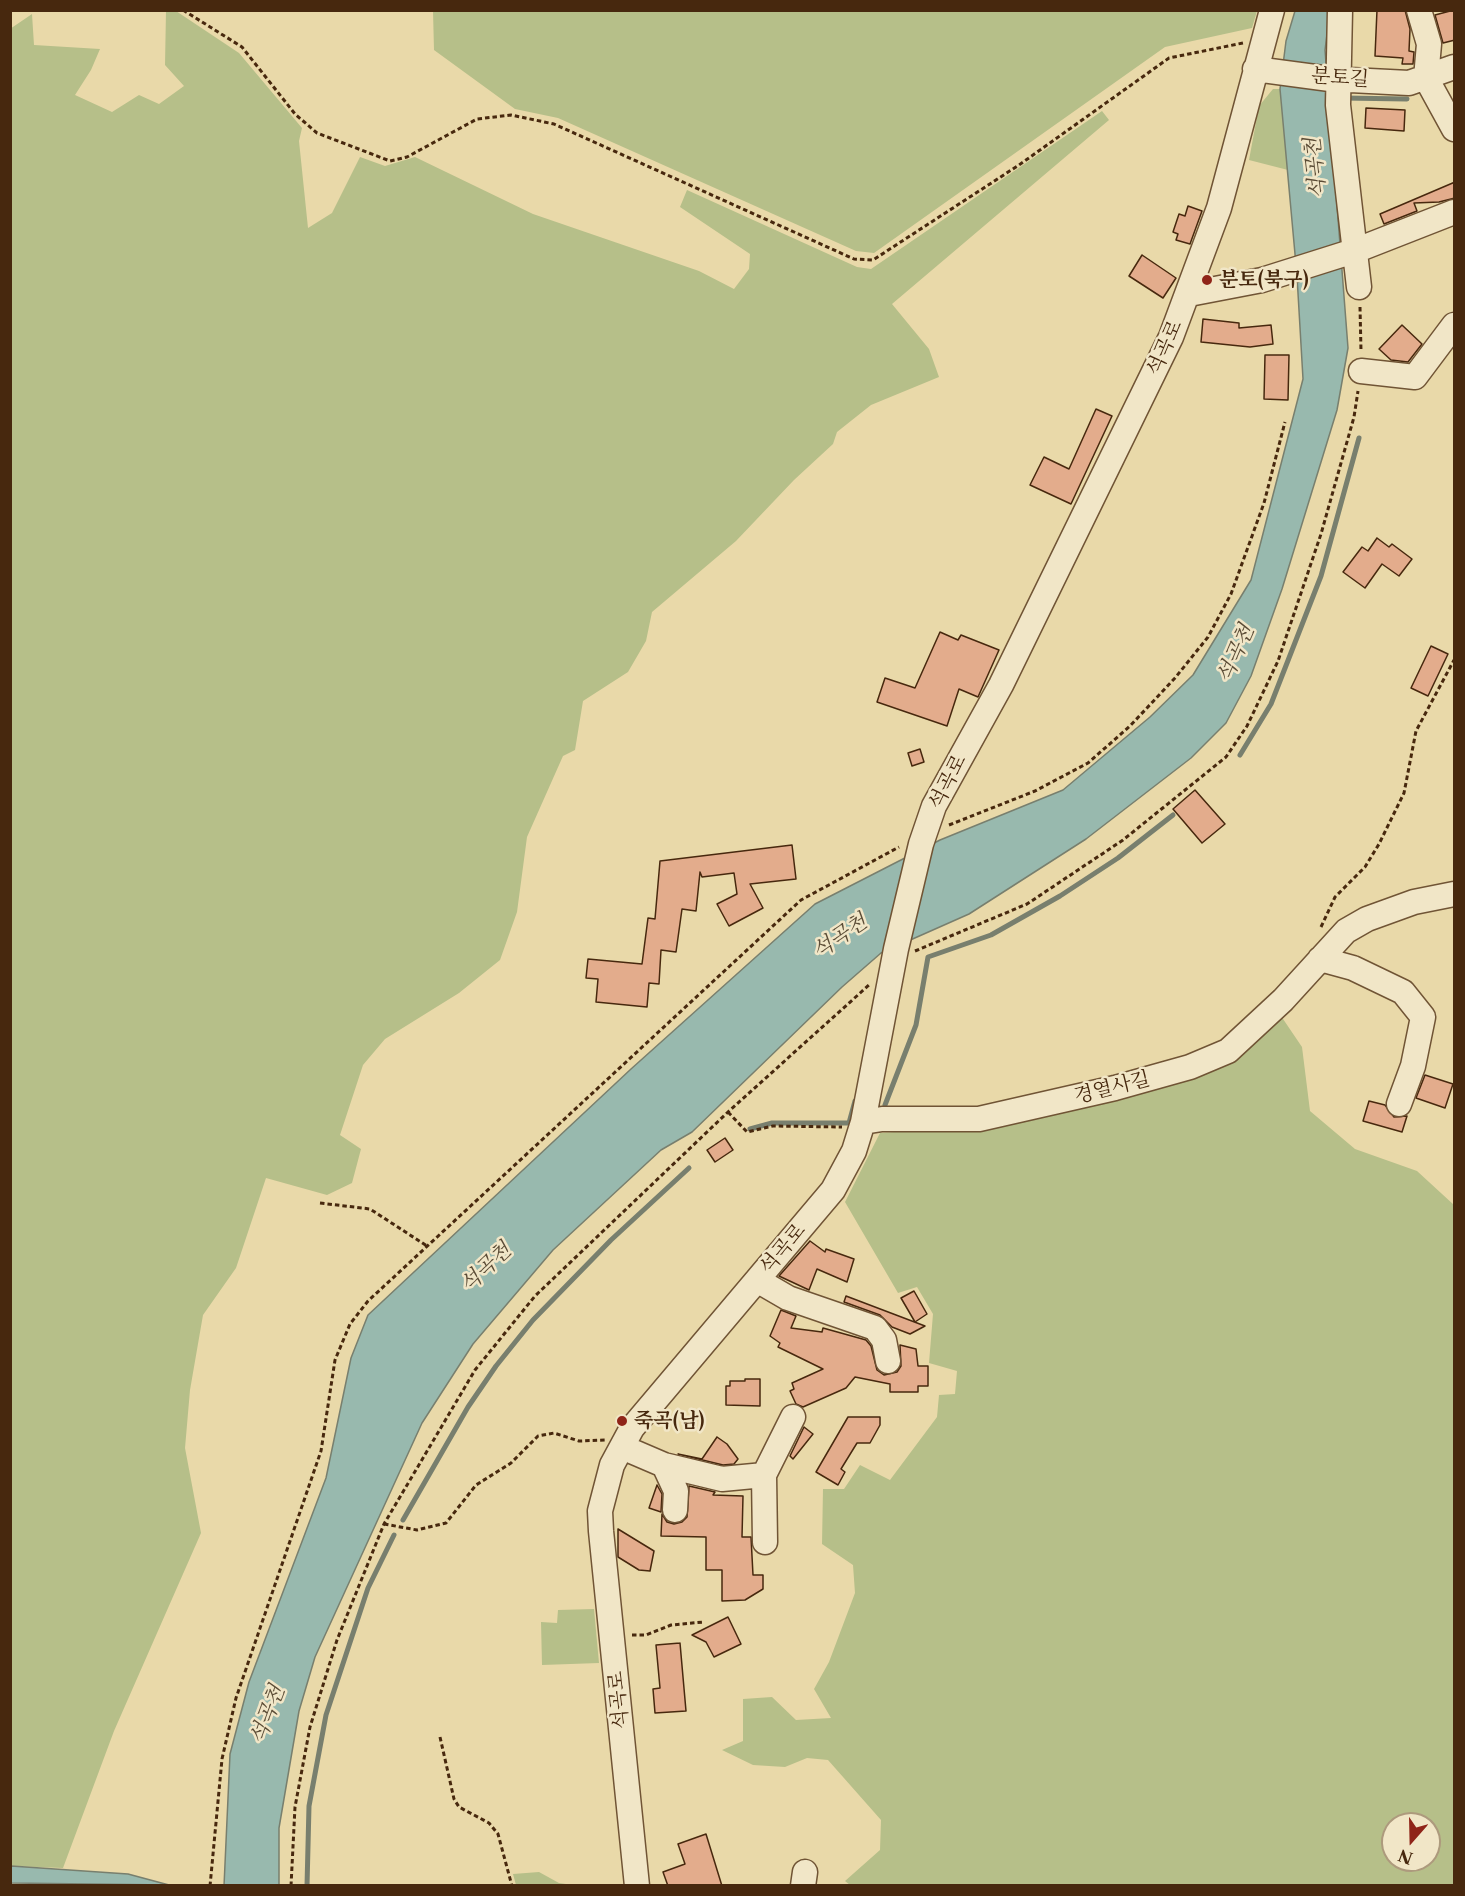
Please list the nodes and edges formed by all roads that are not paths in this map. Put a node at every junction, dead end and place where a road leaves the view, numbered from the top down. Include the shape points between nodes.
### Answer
1 (1272, 10) edge
2 (1340, 10) edge
3 (1419, 10) edge
4 (1455, 67) edge
5 (1265, 71) junction
6 (1426, 78) junction
7 (1334, 79) junction
8 (1455, 129) edge
9 (1455, 212) edge
10 (1350, 252) junction
11 (1359, 287) road end
12 (1189, 294) junction
13 (1455, 325) edge
14 (1361, 371) road end
15 (1455, 894) edge
16 (1320, 959) junction
17 (1399, 1104) dead end
18 (863, 1122) junction
19 (757, 1280) junction
20 (888, 1361) dead end
21 (794, 1418) dead end
22 (622, 1447) junction
23 (664, 1465) junction
24 (764, 1475) junction
25 (675, 1510) dead end
26 (765, 1542) dead end
27 (637, 1886) edge

1 - 5 street, 석곡로 via 1263,38
2 - 7 street
3 - 6 street via 1429,44
4 - 6 street, 분토길
5 - 7 street, 분토길
5 - 12 street, 석곡로
6 - 7 street, 분토길 via 1409,83
6 - 8 street
7 - 10 street
9 - 10 street
10 - 11 street
10 - 12 street via 1262,280
12 - 18 street, 석곡로 via 1118,450 1001,685 934,806 894,959
13 - 14 street via 1415,377
15 - 16 street, 경열사길 via 1414,902 1367,919 1346,931
16 - 17 street via 1353,968 1403,992 1423,1017 1413,1066
16 - 18 street, 경열사길 via 1228,1051 1190,1067 979,1119
18 - 19 street, 석곡로 via 854,1151 833,1190
19 - 20 street, 석곡로 via 788,1298 875,1328 884,1340
19 - 22 street, 석곡로 via 632,1428
21 - 24 street
22 - 23 street
22 - 27 street, 석곡로 via 612,1465 600,1511
23 - 24 street via 722,1479
23 - 25 street via 676,1491
24 - 26 street

